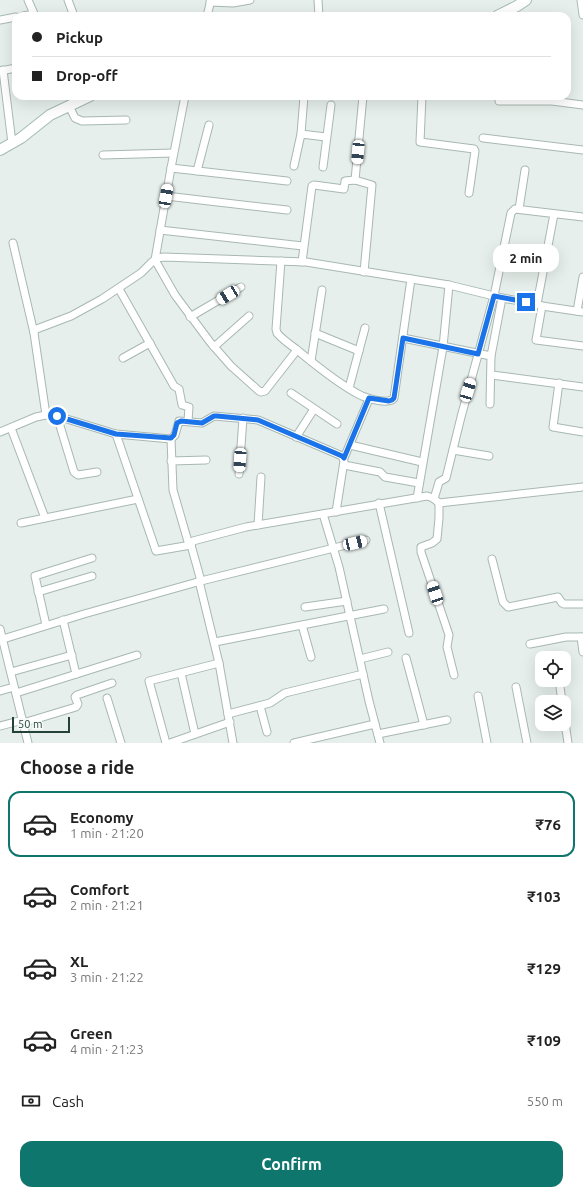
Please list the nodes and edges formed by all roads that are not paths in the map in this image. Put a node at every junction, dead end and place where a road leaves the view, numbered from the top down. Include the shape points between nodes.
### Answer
1 (28, 0) edge
2 (68, 0) edge
3 (250, 0) edge
4 (318, 0) edge
5 (526, 0) edge
6 (581, 0) edge
7 (210, 1) edge
8 (515, 3) edge
9 (33, 12) edge
10 (72, 12) edge
11 (208, 12) edge
12 (320, 12) edge
13 (503, 12) edge
14 (583, 15) edge
15 (12, 18) edge
16 (0, 20) edge
17 (12, 69) edge
18 (2, 70) edge
19 (82, 100) edge
20 (184, 100) edge
21 (304, 100) edge
22 (363, 100) edge
23 (422, 100) edge
24 (499, 101) dead end
25 (4, 102) edge
26 (331, 105) dead end
27 (583, 105) edge
28 (69, 106) junction
29 (126, 120) dead end
30 (209, 125) dead end
31 (301, 134) junction
32 (326, 137) junction
33 (483, 138) dead end
34 (12, 143) junction
35 (0, 150) edge
36 (583, 150) edge
37 (174, 153) junction
38 (102, 155) dead end
39 (294, 166) dead end
40 (322, 167) dead end
41 (170, 168) junction
42 (525, 170) dead end
43 (197, 171) junction
44 (355, 180) junction
45 (287, 181) dead end
46 (469, 193) dead end
47 (166, 196) junction
48 (519, 209) junction
49 (288, 210) dead end
50 (554, 214) junction
51 (583, 217) edge
52 (160, 230) junction
53 (13, 243) dead end
54 (303, 246) junction
55 (155, 260) junction
56 (281, 261) junction
57 (302, 262) junction
58 (364, 272) junction
59 (583, 277) edge
60 (412, 279) junction
61 (449, 285) junction
62 (241, 287) dead end
63 (119, 289) junction
64 (322, 290) dead end
65 (498, 297) junction
66 (540, 305) junction
67 (580, 312) edge
68 (249, 316) dead end
69 (190, 317) junction
70 (365, 328) dead end
71 (34, 333) junction
72 (315, 334) junction
73 (403, 338) junction
74 (150, 343) junction
75 (583, 346) edge
76 (214, 347) junction
77 (443, 347) junction
78 (297, 350) junction
79 (359, 351) junction
80 (478, 354) junction
81 (491, 356) junction
82 (123, 358) dead end
83 (311, 361) junction
84 (492, 374) junction
85 (559, 384) junction
86 (583, 387) edge
87 (349, 388) junction
88 (291, 393) dead end
89 (369, 398) junction
90 (490, 404) dead end
91 (314, 409) junction
92 (46, 415) junction
93 (57, 416) junction
94 (243, 418) junction
95 (188, 421) junction
96 (337, 424) dead end
97 (11, 428) junction
98 (0, 432) edge
99 (583, 432) edge
100 (116, 434) junction
101 (296, 437) junction
102 (171, 438) junction
103 (350, 445) junction
104 (453, 450) junction
105 (489, 456) dead end
106 (206, 460) dead end
107 (171, 461) junction
108 (344, 462) junction
109 (422, 462) junction
110 (97, 472) dead end
111 (239, 474) dead end
112 (261, 477) dead end
113 (419, 483) junction
114 (583, 487) edge
115 (417, 498) junction
116 (138, 499) junction
117 (436, 501) junction
118 (379, 503) junction
119 (336, 512) junction
120 (323, 514) junction
121 (45, 518) junction
122 (21, 523) dead end
123 (258, 525) junction
124 (366, 540) dead end
125 (190, 545) junction
126 (333, 548) junction
127 (92, 558) dead end
128 (492, 559) dead end
129 (92, 576) dead end
130 (200, 581) junction
131 (38, 592) junction
132 (347, 601) junction
133 (583, 604) edge
134 (306, 607) dead end
135 (384, 608) dead end
136 (351, 615) junction
137 (64, 620) junction
138 (46, 625) junction
139 (302, 625) junction
140 (0, 629) edge
141 (409, 633) dead end
142 (582, 636) edge
143 (1, 639) edge
144 (215, 642) junction
145 (530, 644) dead end
146 (388, 652) dead end
147 (583, 652) edge
148 (72, 655) junction
149 (136, 655) dead end
150 (311, 657) dead end
151 (360, 658) junction
152 (406, 658) dead end
153 (219, 663) junction
154 (11, 672) junction
155 (181, 673) junction
156 (76, 674) junction
157 (363, 674) junction
158 (454, 675) dead end
159 (112, 683) dead end
160 (516, 687) dead end
161 (560, 687) dead end
162 (15, 690) junction
163 (0, 691) edge
164 (561, 695) edge
165 (478, 696) dead end
166 (107, 698) dead end
167 (260, 706) junction
168 (228, 714) junction
169 (447, 720) dead end
170 (23, 722) junction
171 (230, 722) junction
172 (375, 724) junction
173 (424, 725) junction
174 (0, 726) edge
175 (566, 731) edge
176 (267, 732) dead end
177 (195, 734) junction
178 (378, 734) junction
179 (28, 743) edge
180 (121, 743) edge
181 (166, 743) edge
182 (170, 743) edge
183 (233, 743) edge
184 (294, 743) edge
185 (380, 743) edge
186 (487, 743) edge
187 (527, 743) edge
188 (568, 743) edge

1 - 9 street
2 - 10 street
3 - 7 street via 233,3
4 - 12 street
5 - 8 main road
6 - 14 street
7 - 11 street
8 - 13 main road
15 - 16 street
17 - 18 street
18 - 25 street
19 - 28 main road
20 - 37 street
21 - 31 street
22 - 44 street
23 - 46 street via 420,142 475,150
24 - 27 street via 552,101
25 - 34 street
26 - 32 street
28 - 29 street via 75,118 82,121
28 - 34 main road via 50,115
30 - 43 street
31 - 32 street
31 - 39 street
32 - 40 street
33 - 36 street
34 - 35 main road
37 - 38 street
37 - 41 street
41 - 43 street
41 - 47 street
42 - 48 street
43 - 45 street
44 - 54 street via 345,180 344,189 312,186
44 - 58 street via 372,185
47 - 49 street
47 - 52 street
48 - 50 street
48 - 65 street via 512,213
50 - 51 street
50 - 66 street
52 - 54 street
52 - 55 street
53 - 71 street
54 - 57 street
55 - 56 street via 164,257
55 - 63 street via 141,274
55 - 69 street
56 - 57 street
56 - 78 street via 276,329 279,336
57 - 58 street
58 - 60 street
59 - 67 street
60 - 61 street
60 - 73 street
61 - 65 street
61 - 77 street
62 - 69 street
63 - 71 street via 71,316 38,327
63 - 74 street
64 - 72 street
65 - 66 street
65 - 80 street
65 - 81 street
66 - 67 street
66 - 75 street via 536,340
68 - 76 street
69 - 76 street
70 - 79 street
71 - 92 street
72 - 79 street
72 - 83 street
73 - 77 street
73 - 89 street via 394,398 389,401
74 - 82 street
74 - 95 street via 174,386 179,389 182,405 189,407
76 - 78 street via 261,392
77 - 80 street
77 - 109 street
78 - 83 street
79 - 87 street
80 - 81 street
80 - 104 street
81 - 84 street
83 - 87 street
84 - 85 street
84 - 90 street
85 - 86 street
85 - 99 street via 553,427
87 - 89 street
88 - 91 street
89 - 103 street
91 - 96 street
91 - 101 street
92 - 93 street
92 - 97 street
93 - 100 street
93 - 110 street via 74,472 78,475
94 - 95 street via 214,416 202,423
94 - 101 street via 258,420
94 - 111 street
95 - 102 street via 179,421
97 - 98 street
97 - 121 street
100 - 102 street
100 - 116 street
101 - 108 street via 342,456
102 - 107 street
103 - 108 street
103 - 109 street
104 - 105 street
104 - 117 street via 446,478 439,482
106 - 107 street
107 - 125 street via 174,497
108 - 113 street via 380,472 385,476
108 - 119 street
109 - 113 street
112 - 123 street
113 - 115 street
114 - 117 street
115 - 117 street via 427,496
115 - 118 street
116 - 121 street
116 - 125 street via 156,551
117 - 158 street via 439,518 436,539 421,547 421,552 448,635 447,646
118 - 119 street
118 - 141 street
119 - 120 street
120 - 123 street
120 - 126 street
121 - 122 street
123 - 125 street via 193,541
124 - 126 street
125 - 130 street
126 - 130 street
126 - 132 street
127 - 131 street via 37,574 35,578
128 - 133 street via 503,602 508,608 558,597 564,604
129 - 131 street
130 - 137 street
130 - 144 street
131 - 138 street
132 - 134 street
132 - 136 street
135 - 136 street
136 - 139 street
136 - 151 street
137 - 138 street
137 - 148 street
138 - 143 street
139 - 144 street
139 - 150 street
140 - 143 street
142 - 145 street
142 - 147 street
143 - 154 street
144 - 153 street
146 - 151 street
148 - 154 street
148 - 156 street
149 - 156 street
151 - 157 street
152 - 173 street
153 - 155 street
153 - 168 street
154 - 162 street
155 - 177 street
155 - 181 street via 149,681
156 - 162 street
157 - 167 street via 284,693 273,702
157 - 172 street
159 - 170 street via 77,695 76,707
160 - 187 street
161 - 164 street
162 - 163 street
162 - 170 street
165 - 186 street
166 - 180 street
167 - 168 street
167 - 176 street
168 - 171 street
169 - 173 street
170 - 174 street
170 - 179 street
171 - 177 street
171 - 183 street
172 - 178 street
172 - 184 street
173 - 178 street
175 - 188 street
177 - 182 street
178 - 185 street

